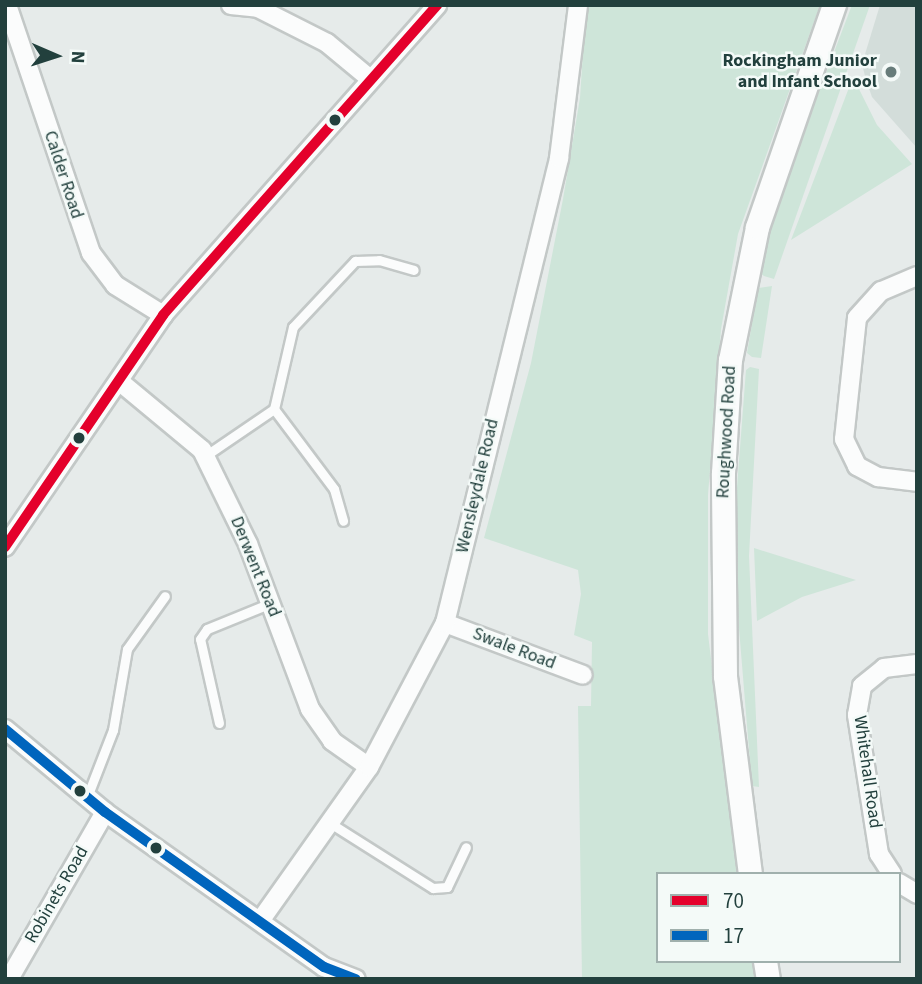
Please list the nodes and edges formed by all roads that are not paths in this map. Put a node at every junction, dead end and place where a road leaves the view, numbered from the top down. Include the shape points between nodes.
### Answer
1 (231, 5) edge
2 (437, 5) edge
3 (578, 5) edge
4 (834, 5) edge
5 (9, 6) edge
6 (369, 78) junction
7 (414, 270) dead end
8 (917, 276) edge
9 (163, 315) junction
10 (119, 381) junction
11 (274, 409) junction
12 (205, 456) junction
13 (917, 482) edge
14 (343, 521) dead end
15 (5, 547) edge
16 (165, 596) dead end
17 (271, 603) junction
18 (446, 623) junction
19 (917, 664) edge
20 (583, 675) dead end
21 (219, 723) dead end
22 (5, 729) edge
23 (369, 768) junction
24 (88, 797) junction
25 (105, 811) junction
26 (330, 823) junction
27 (466, 847) dead end
28 (750, 872) edge
29 (891, 872) edge
30 (901, 884) edge
31 (917, 894) edge
32 (260, 921) junction
33 (9, 974) edge
34 (356, 979) edge

1 - 6 street via 258,8 327,43
2 - 6 street
3 - 18 street, Wensleydale Road via 559,158
4 - 28 street, Roughwood Road via 757,227 730,360 723,473 725,676
5 - 9 street, Calder Road via 90,253 115,285
6 - 9 street
7 - 11 lane via 379,260 355,261 293,327
8 - 13 street via 881,291 857,318 844,439 857,466 878,477
9 - 10 street
10 - 12 street, Derwent Road
10 - 15 street
11 - 12 lane
11 - 14 lane via 334,489
12 - 17 street, Derwent Road
16 - 24 lane via 127,649 113,730
17 - 21 lane via 207,629 200,639
17 - 23 street, Derwent Road via 310,709 332,741
18 - 20 street, Swale Road
18 - 23 street, Wensleydale Road
19 - 29 street, Whitehall Road via 884,668 862,686 857,715 879,854
22 - 24 street
23 - 26 street, Wensleydale Road
24 - 25 street
25 - 32 street
25 - 33 street, Robinets Road
26 - 27 lane via 433,888 447,887
26 - 32 street, Wensleydale Road
30 - 31 street
32 - 34 street via 324,967

